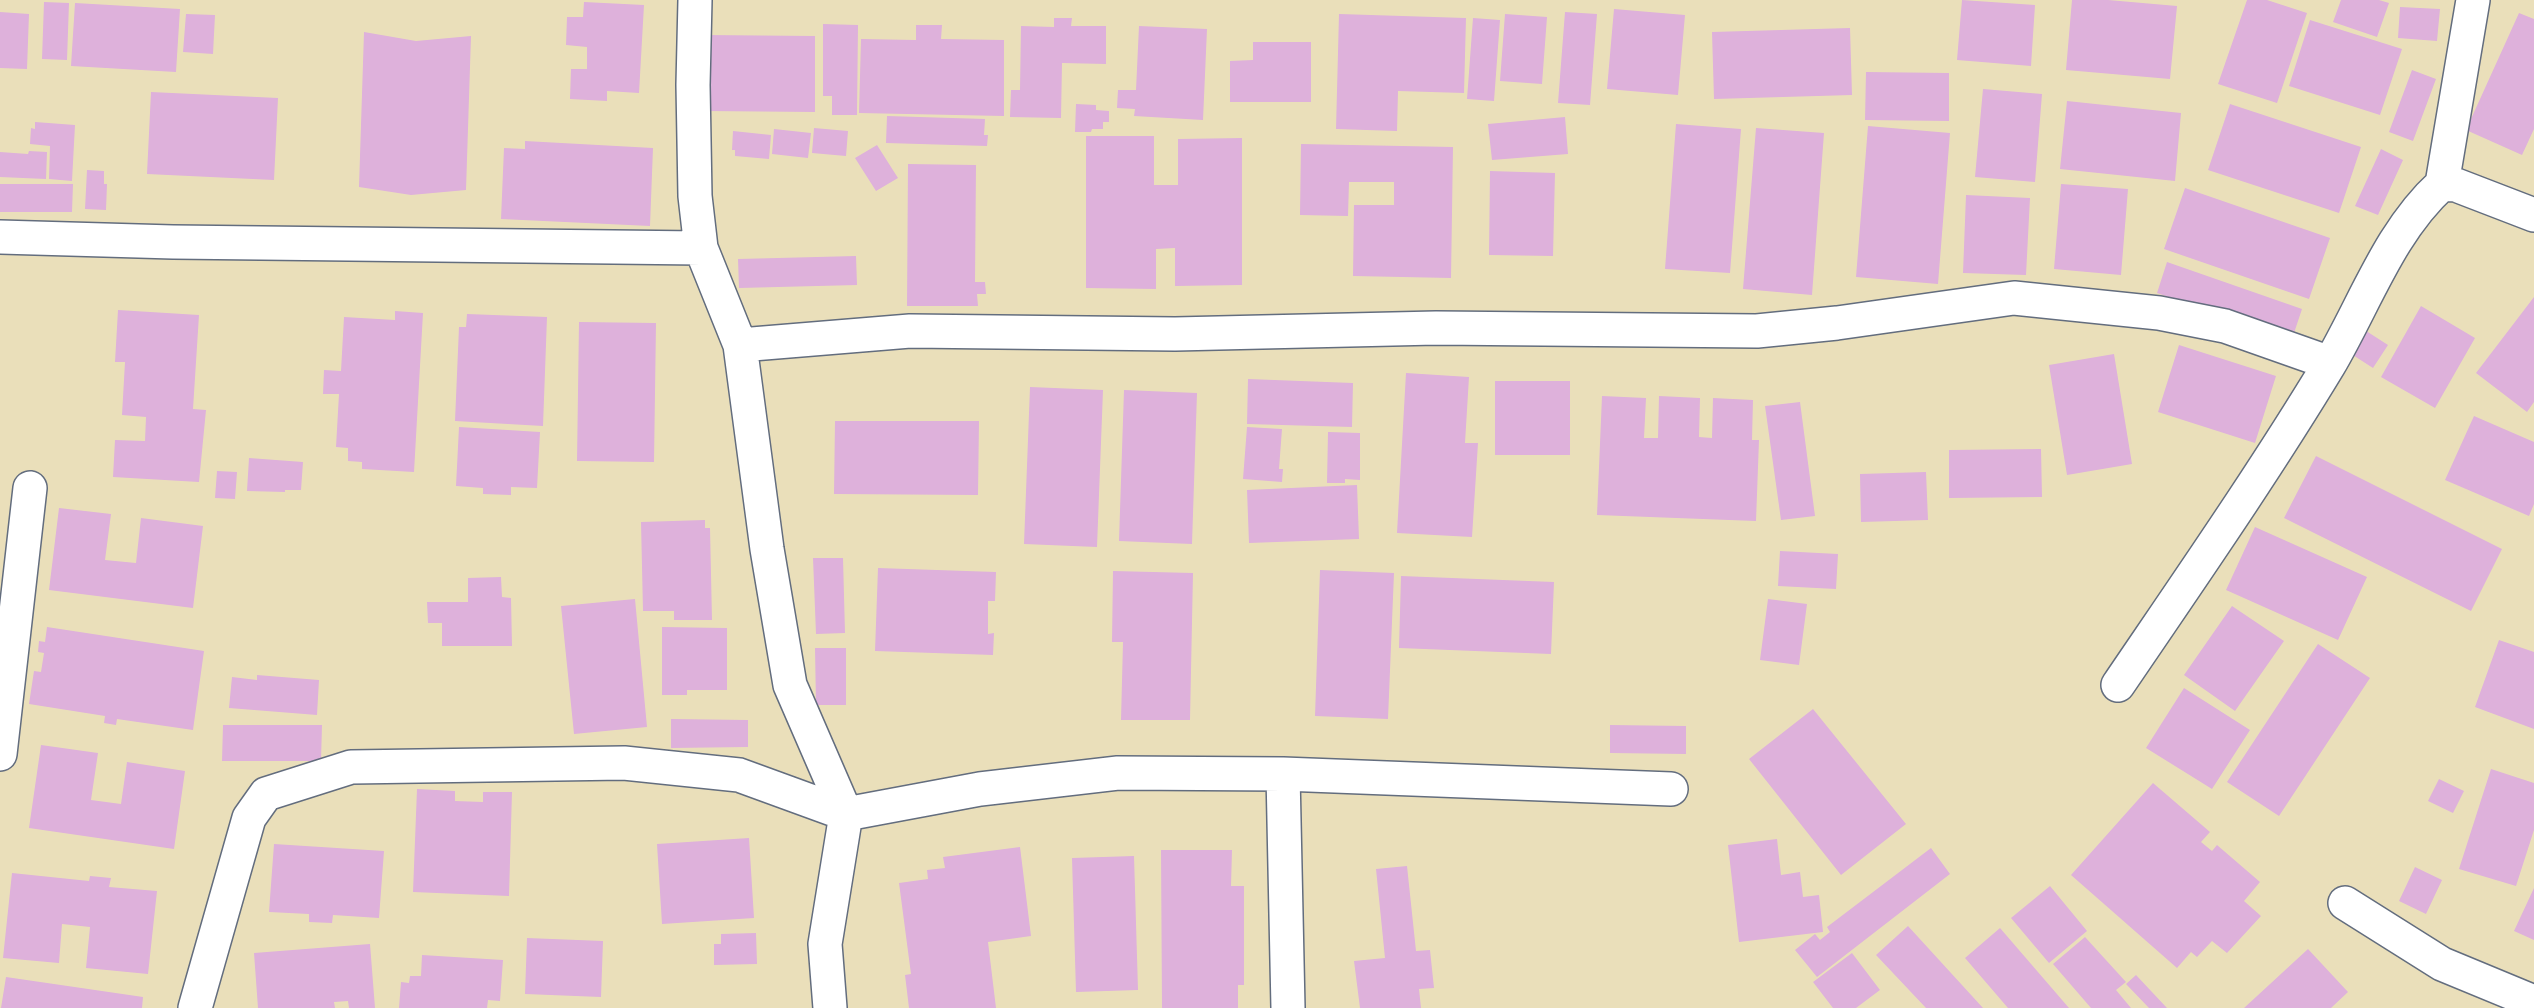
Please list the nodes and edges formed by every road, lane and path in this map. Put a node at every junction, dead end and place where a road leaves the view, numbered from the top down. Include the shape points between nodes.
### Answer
1 (695, 0) edge
2 (2473, 0) edge
3 (2442, 184) junction
4 (2534, 215) edge
5 (0, 237) edge
6 (701, 248) junction
7 (740, 345) junction
8 (2330, 363) junction
9 (30, 488) dead end
10 (2118, 685) dead end
11 (0, 746) edge
12 (1284, 774) junction
13 (1671, 789) dead end
14 (846, 814) junction
15 (2345, 903) dead end
16 (2534, 1002) edge
17 (195, 1008) edge
18 (830, 1008) edge
19 (1288, 1008) edge

1 - 6 street via 694,196
2 - 3 street
3 - 4 street via 2456,185
3 - 8 street via 2392,246
5 - 6 street
6 - 7 street
7 - 8 street via 910,332 1175,334 1436,328 1757,331 2014,298 2159,313 2225,326
7 - 14 street via 790,685
8 - 10 street
9 - 11 street
12 - 13 street
12 - 14 street via 1118,773 980,789
12 - 19 street
14 - 17 street via 739,775 624,763 351,767 297,783 266,794 249,818
14 - 18 street via 825,944
15 - 16 street via 2442,964

